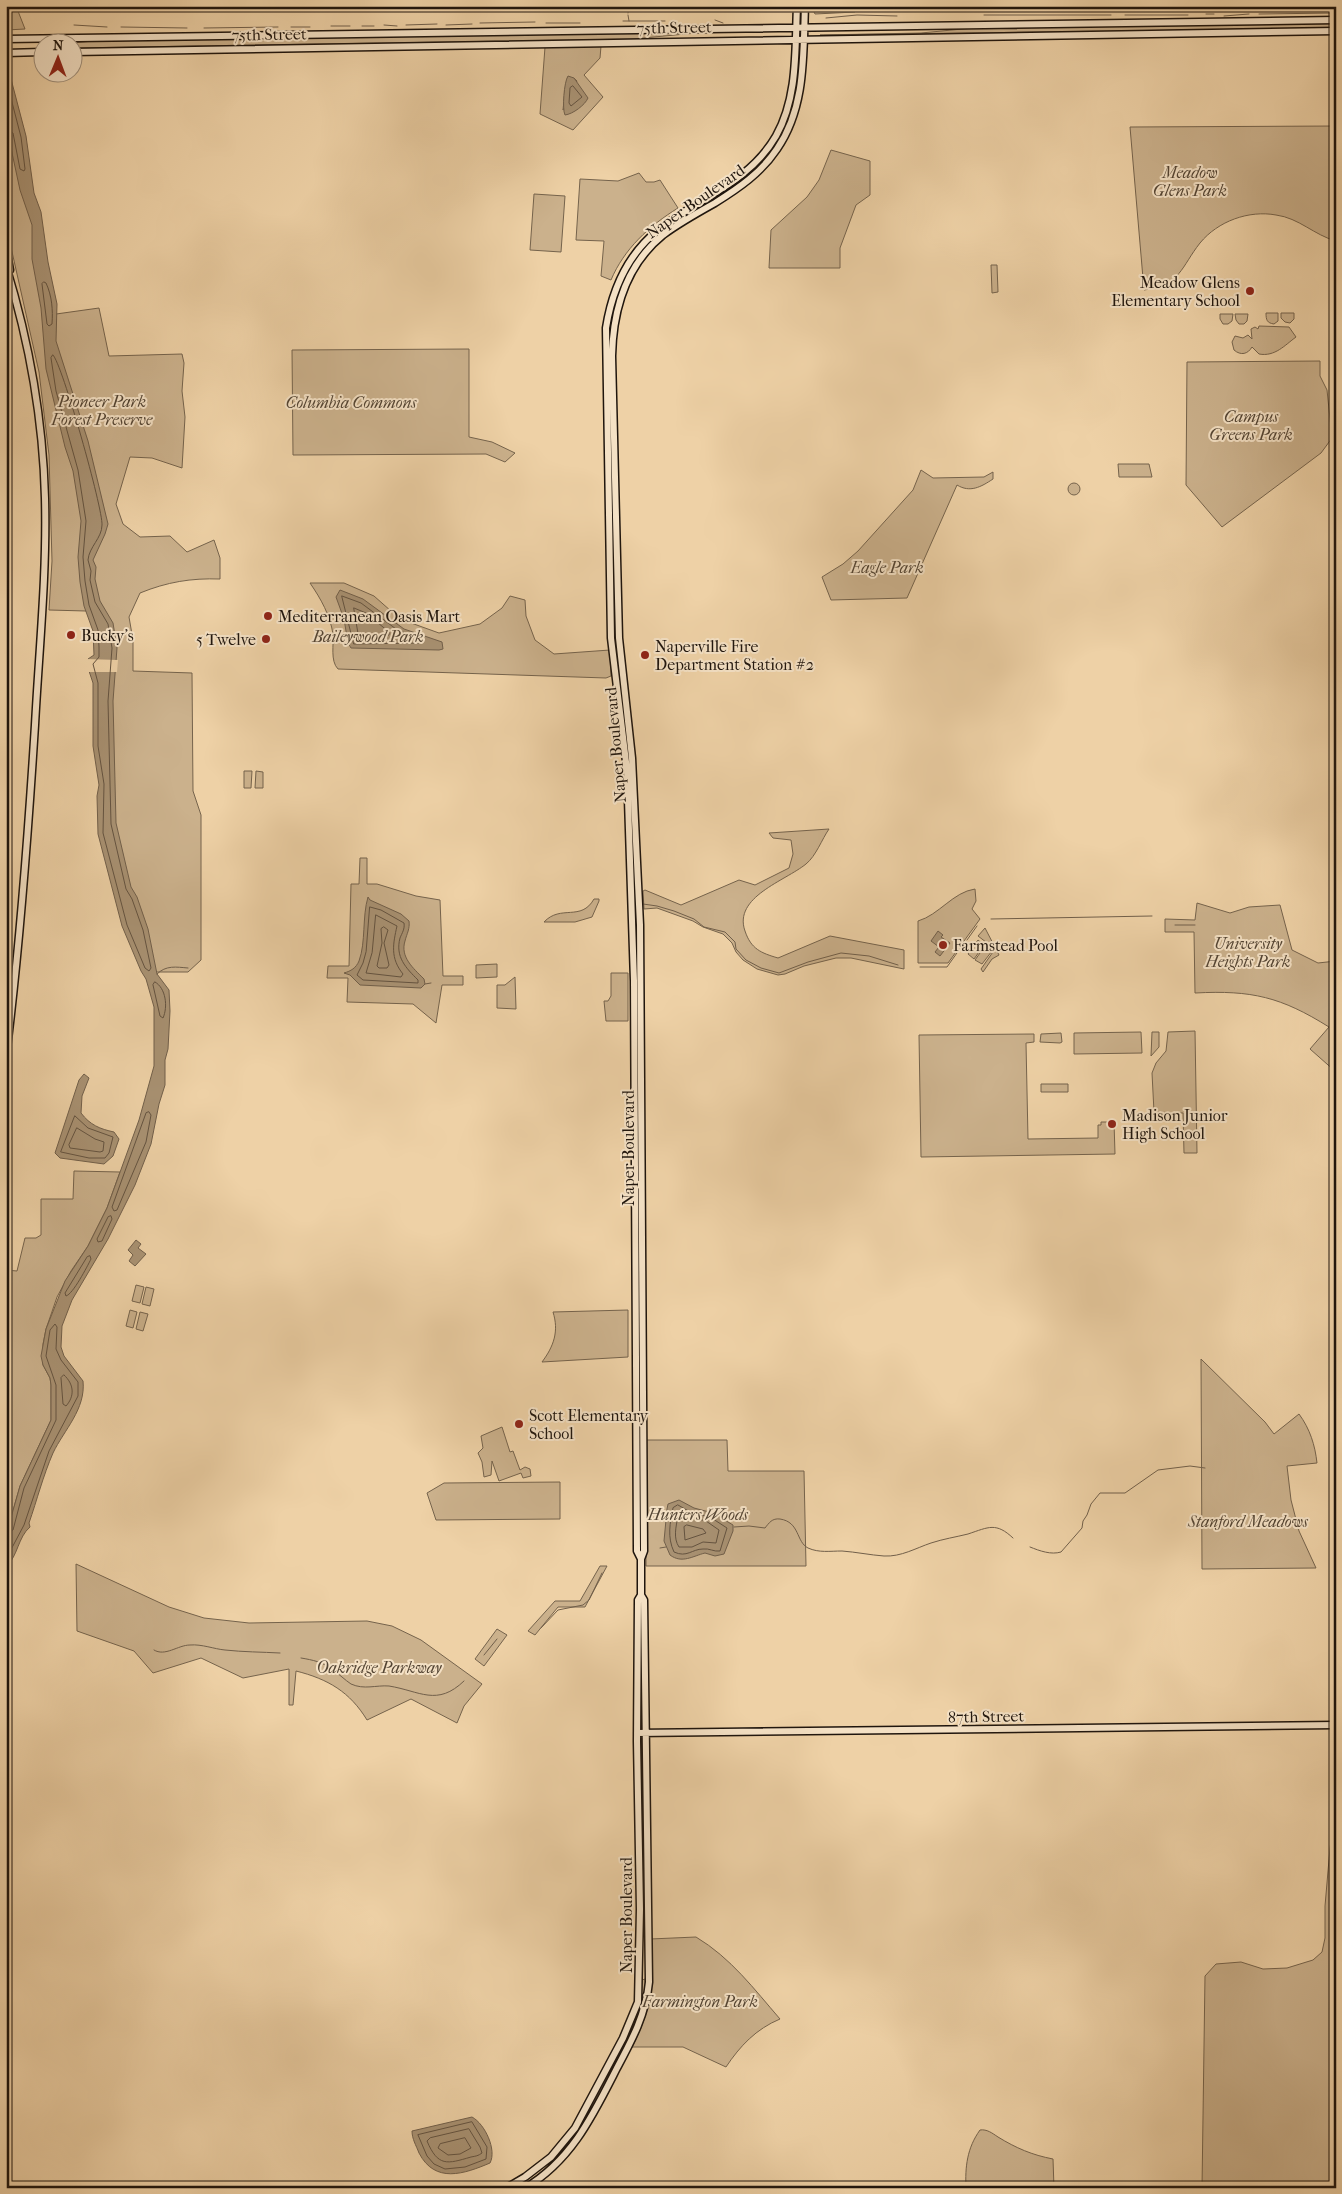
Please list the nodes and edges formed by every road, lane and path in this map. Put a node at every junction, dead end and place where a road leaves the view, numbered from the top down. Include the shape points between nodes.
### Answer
1 (797, 6) edge
2 (806, 6) edge
3 (1336, 20) edge
4 (796, 27) junction
5 (804, 27) junction
6 (1336, 30) edge
7 (6, 38) edge
8 (795, 39) junction
9 (804, 39) junction
10 (32, 52) edge
11 (82, 52) edge
12 (7, 53) edge
13 (6, 248) edge
14 (6, 266) edge
15 (12, 286) junction
16 (6, 1056) edge
17 (641, 1559) junction
18 (1336, 1725) edge
19 (641, 1733) junction
20 (506, 2188) edge
21 (525, 2188) edge

1 - 4 main road, Naper Boulevard
2 - 5 main road, Naper Boulevard
3 - 5 main road, 75th Street
4 - 5 main road, 75th Street
4 - 7 main road, 75th Street
4 - 8 main road, Naper Boulevard
5 - 9 main road, Naper Boulevard
6 - 9 main road, 75th Street
8 - 9 main road, 75th Street
8 - 11 main road, 75th Street
8 - 17 main road, Naper Boulevard via 790,100 775,137 739,178 671,220 644,243 616,286 606,328 611,638 627,770 631,869 637,1551
9 - 17 main road, Naper Boulevard via 798,100 778,149 757,174 655,243 626,283 613,325 618,638 632,758 640,935 644,1551
10 - 12 main road
13 - 15 main road
14 - 15 main road
15 - 16 main road via 38,404 46,528 26,858
17 - 19 main road, Naper Boulevard via 641,1595 644,1600
18 - 19 main road, 87th Street
19 - 20 main road, Naper Boulevard via 638,2002 575,2128 551,2157
19 - 21 main road, Naper Boulevard via 649,1982 646,2003 628,2047 584,2131 557,2163

